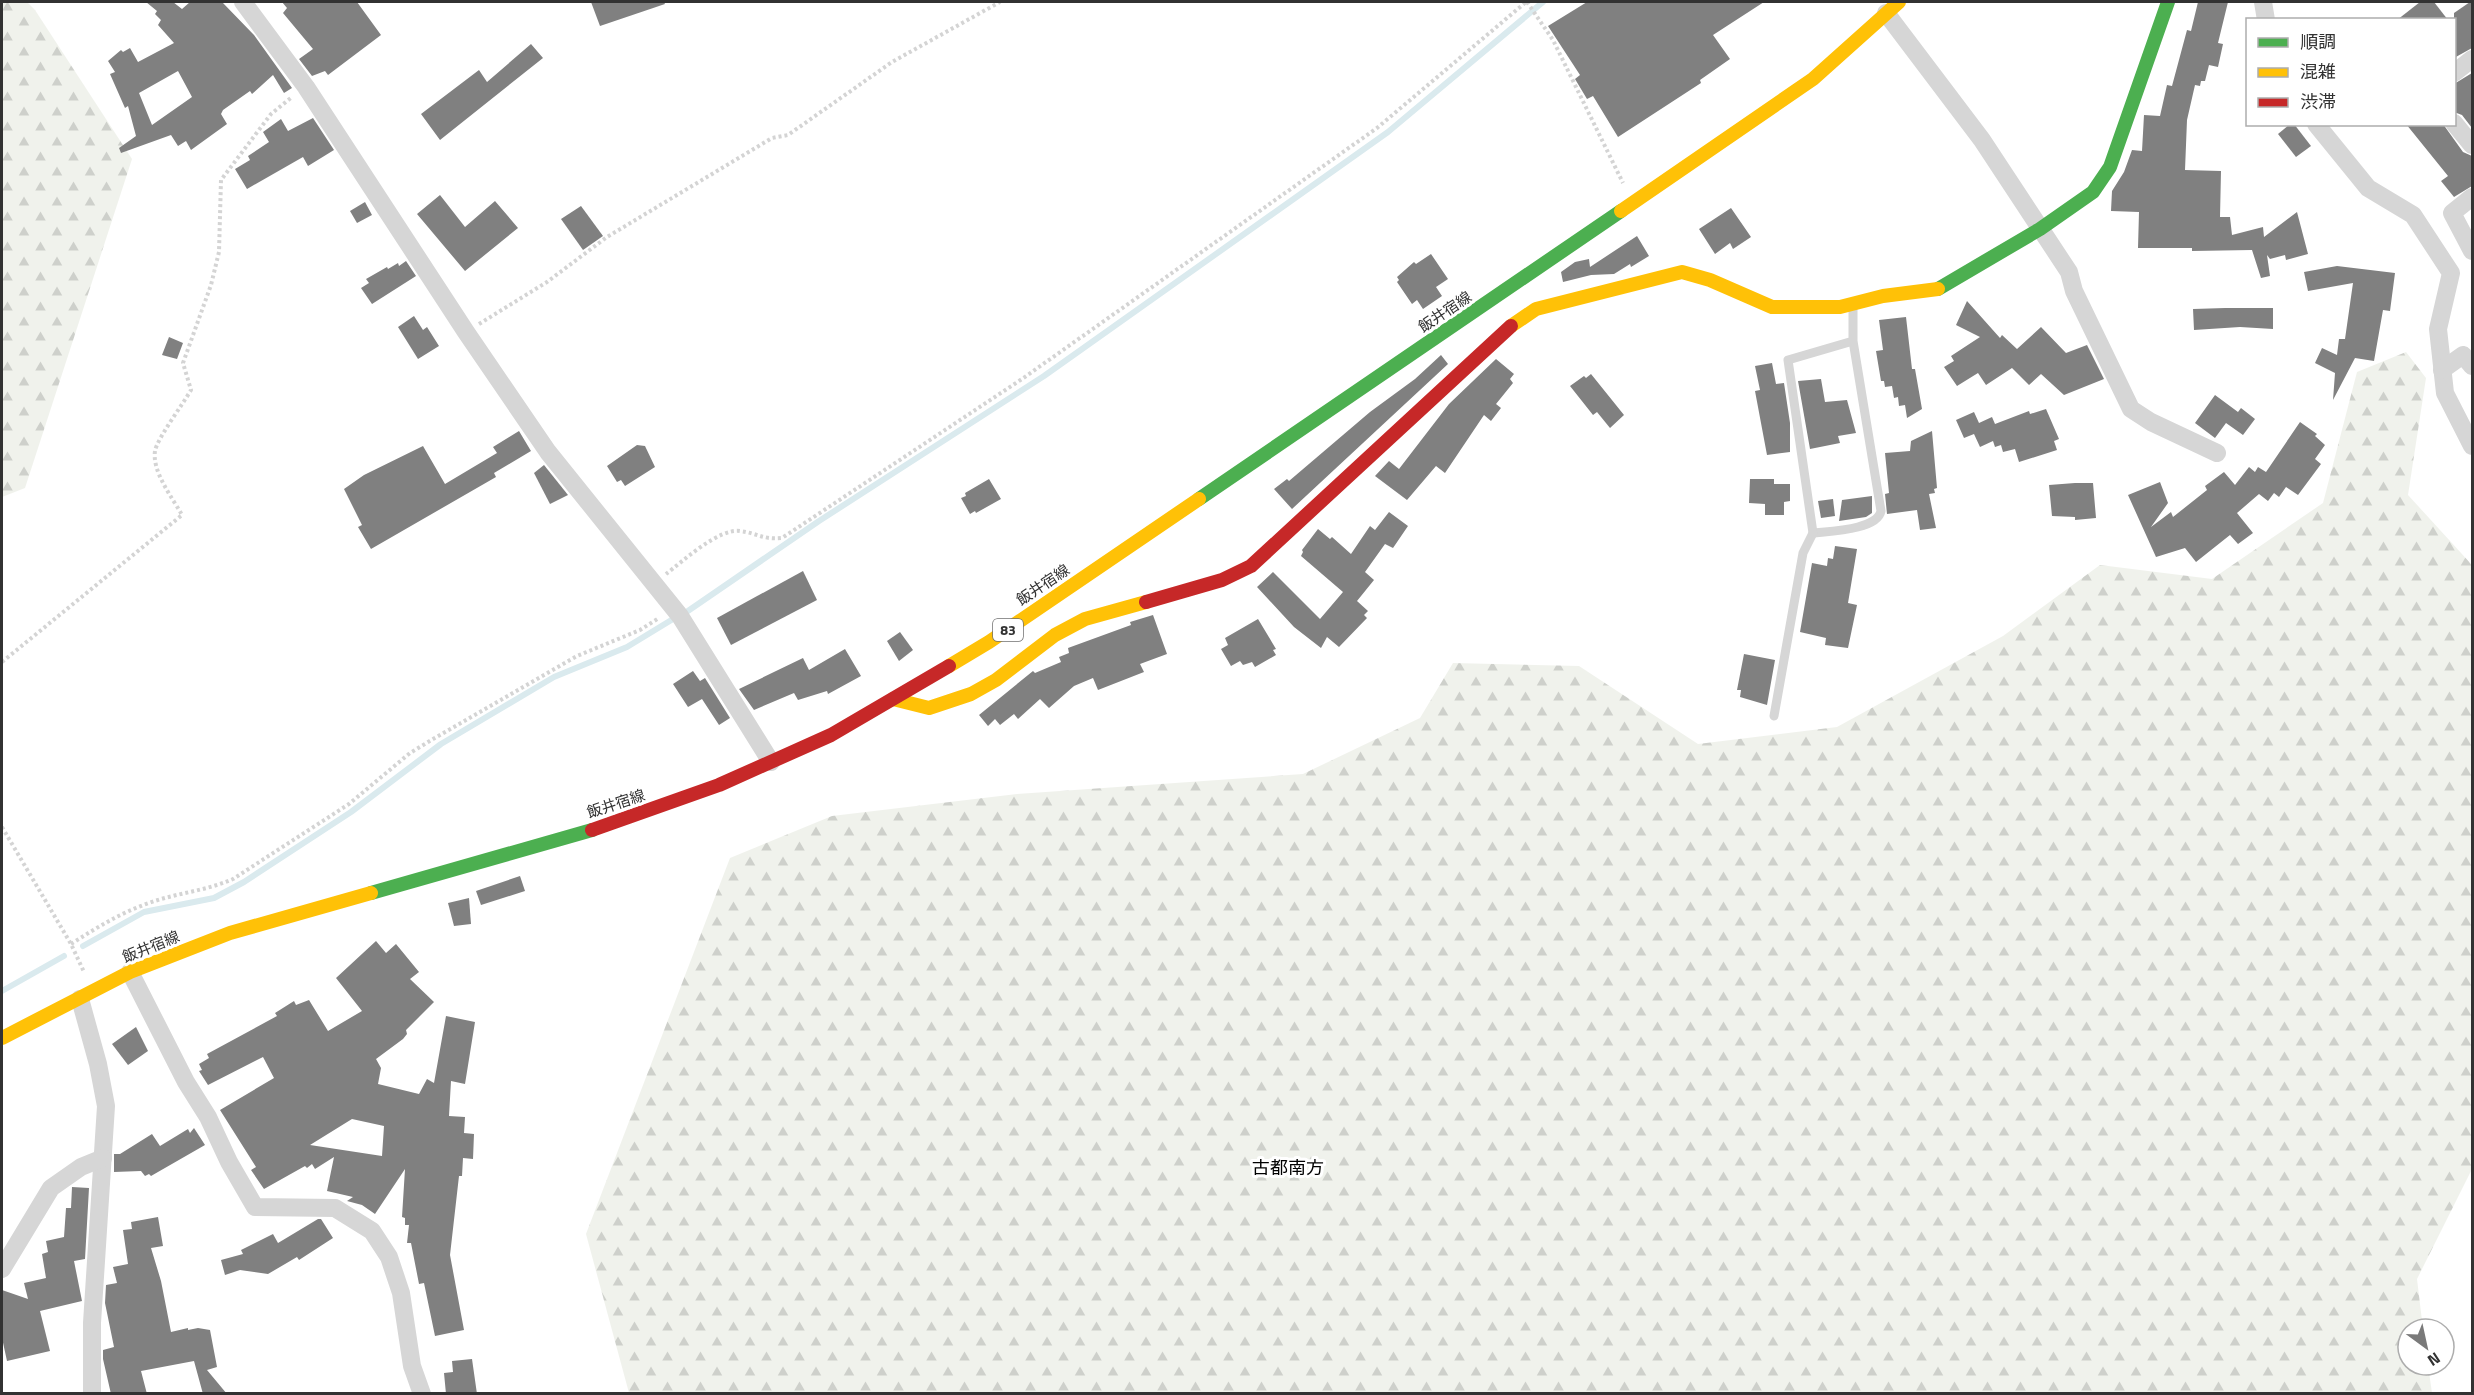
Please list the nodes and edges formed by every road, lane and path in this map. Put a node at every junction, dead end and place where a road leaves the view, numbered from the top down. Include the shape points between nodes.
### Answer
1 (243, 2) edge
2 (1000, 2) edge
3 (1526, 2) edge
4 (2168, 2) edge
5 (2263, 2) edge
6 (1893, 7) edge
7 (2266, 18) edge
8 (2472, 59) edge
9 (2456, 71) edge
10 (306, 87) junction
11 (2456, 125) edge
12 (2318, 126) edge
13 (2472, 145) edge
14 (2472, 197) edge
15 (1633, 203) junction
16 (2040, 229) junction
17 (2472, 251) edge
18 (1853, 304) junction
19 (466, 332) junction
20 (1853, 341) junction
21 (2469, 355) edge
22 (2442, 370) junction
23 (2472, 446) edge
24 (2217, 453) dead end
25 (1813, 533) junction
26 (654, 583) junction
27 (674, 608) junction
28 (2, 662) edge
29 (893, 699) junction
30 (1774, 716) dead end
31 (771, 762) junction
32 (2, 827) edge
33 (71, 944) junction
34 (130, 972) junction
35 (87, 995) junction
36 (2, 1038) edge
37 (103, 1158) junction
38 (2, 1269) edge
39 (92, 1394) edge
40 (422, 1394) edge

1 - 10 street
2 - 19 path via 892,62 788,135 772,138 607,237 547,282
3 - 15 path via 1553,40
3 - 26 path via 1377,128 1022,379 782,538 768,540 738,530 718,536
4 - 16 main road via 2110,167 2093,192
5 - 7 street
6 - 15 main road, 飯井宿線 / 83 via 1813,79
6 - 16 street
8 - 9 street
10 - 19 street
10 - 28 path via 271,114 221,180 219,252 183,363 190,390 155,450 164,483 183,515
11 - 13 street
12 - 22 street via 2368,188 2413,215 2451,273 2438,329
14 - 17 street via 2452,213
15 - 29 main road, 飯井宿線 / 83 via 989,642
16 - 18 main road via 1943,288
16 - 24 street via 2069,272 2074,291 2131,409
18 - 20 lane
18 - 29 main road via 1772,307 1682,272 1536,309 1505,330 1251,566 1222,580 1085,619 1055,635 971,694 929,708
19 - 26 street via 548,452
20 - 25 lane via 1788,360
20 - 25 lane via 1880,517 1870,524
21 - 22 street
22 - 23 street via 2445,393
25 - 30 lane via 1803,554
26 - 27 street
27 - 31 street
27 - 33 path via 640,630 577,656 410,753 349,804 233,879 214,888 150,902 110,919
29 - 31 main road, 飯井宿線 / 83 via 831,735
31 - 34 main road, 飯井宿線 / 83 via 617,823 285,916
32 - 33 path
33 - 35 path
34 - 35 main road, 飯井宿線 / 83
34 - 40 street via 255,1207 335,1208 372,1231 389,1257 401,1293 412,1366
35 - 36 main road, 飯井宿線 / 83
35 - 37 street via 106,1106
37 - 38 street via 81,1167 51,1188
37 - 39 street

